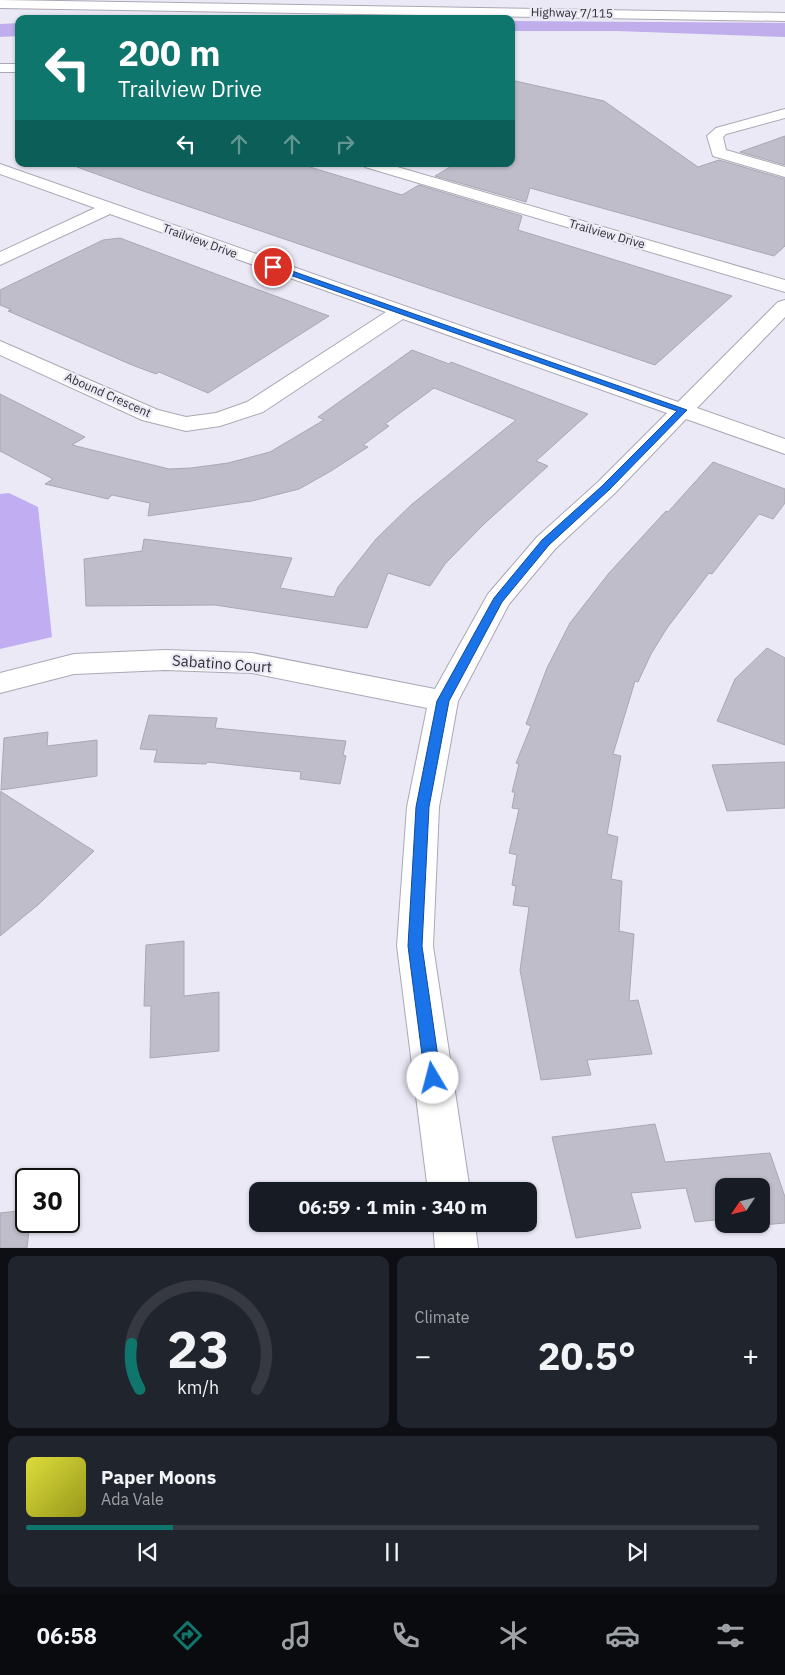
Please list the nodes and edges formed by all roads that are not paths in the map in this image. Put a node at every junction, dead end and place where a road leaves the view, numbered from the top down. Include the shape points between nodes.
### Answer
1 (0, 4) edge
2 (617, 14) junction
3 (296, 15) edge
4 (458, 15) edge
5 (515, 16) edge
6 (785, 17) edge
7 (0, 68) edge
8 (15, 68) edge
9 (785, 114) edge
10 (380, 167) edge
11 (0, 169) edge
12 (785, 172) edge
13 (109, 208) junction
14 (0, 259) edge
15 (785, 286) edge
16 (785, 306) edge
17 (400, 312) junction
18 (0, 347) edge
19 (683, 410) junction
20 (785, 447) edge
21 (0, 683) edge
22 (443, 701) junction
23 (448, 1182) edge
24 (455, 1232) edge
25 (457, 1248) edge

1 - 2 main road, Highway 7/115
2 - 5 main road
2 - 6 main road, Highway 7/115
3 - 4 main road
7 - 8 main road
9 - 12 main road via 721,131 714,136 719,153
10 - 15 main road, Trailview Drive
11 - 13 main road, Trailview Drive
13 - 14 main road
13 - 17 main road, Trailview Drive
16 - 19 main road
17 - 18 main road, Abound Crescent via 255,407 220,419 186,424 150,415
17 - 19 main road, Trailview Drive
19 - 20 main road, Trailview Drive
19 - 22 main road via 546,543 498,600
21 - 22 main road, Sabatino Court via 74,664 184,660 252,663
22 - 23 main road via 423,807 415,946
24 - 25 main road

